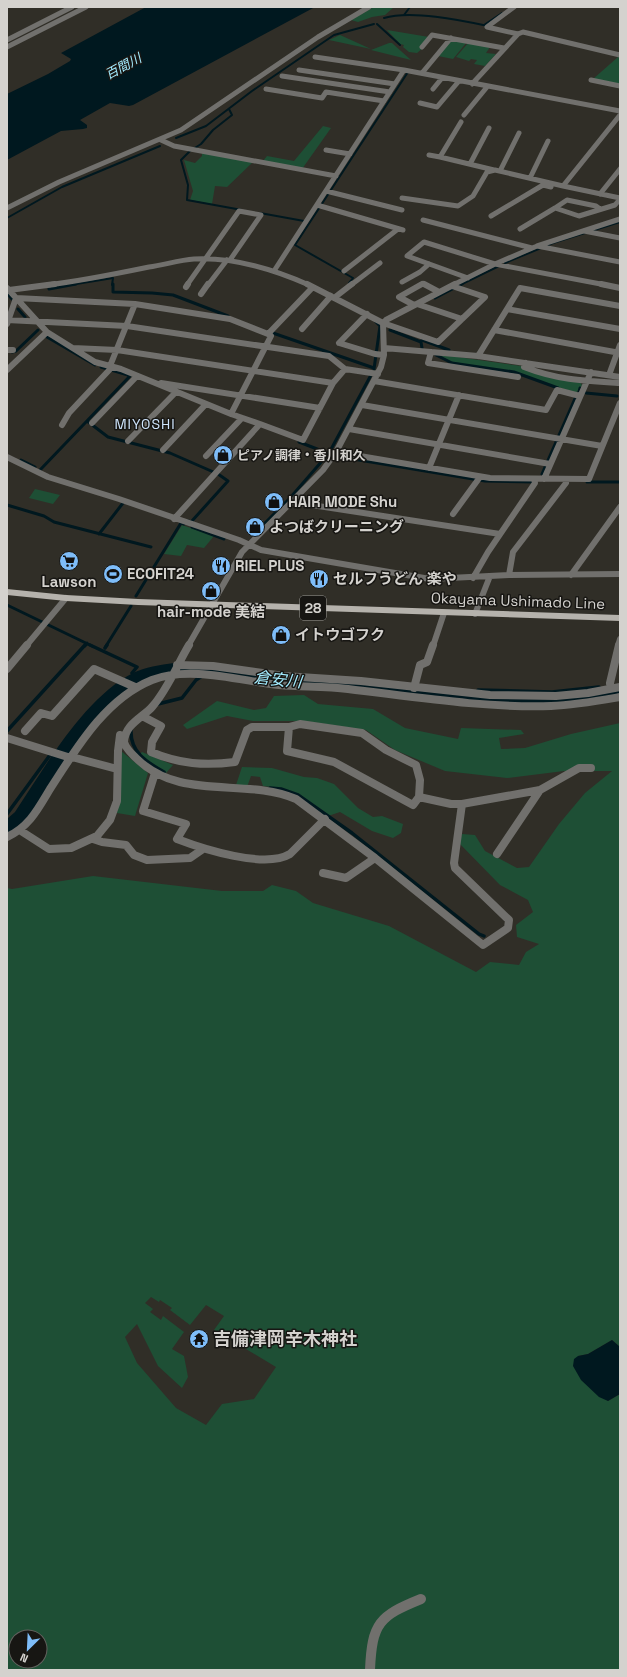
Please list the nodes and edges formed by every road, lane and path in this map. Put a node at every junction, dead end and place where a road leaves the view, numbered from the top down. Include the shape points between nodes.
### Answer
1 (72, 7) edge
2 (86, 7) edge
3 (369, 7) edge
4 (514, 7) edge
5 (520, 33) junction
6 (451, 38) junction
7 (7, 40) edge
8 (7, 47) edge
9 (422, 47) dead end
10 (504, 48) junction
11 (620, 55) edge
12 (315, 57) dead end
13 (299, 70) dead end
14 (404, 70) junction
15 (422, 72) junction
16 (282, 76) dead end
17 (442, 78) junction
18 (591, 80) dead end
19 (459, 81) junction
20 (473, 83) junction
21 (395, 84) junction
22 (620, 86) edge
23 (487, 87) junction
24 (266, 89) dead end
25 (433, 89) dead end
26 (390, 92) junction
27 (384, 101) junction
28 (420, 103) dead end
29 (620, 111) edge
30 (464, 115) dead end
31 (620, 115) edge
32 (461, 122) dead end
33 (489, 128) dead end
34 (519, 134) dead end
35 (161, 140) junction
36 (548, 141) dead end
37 (326, 150) dead end
38 (350, 154) junction
39 (429, 155) dead end
40 (440, 157) junction
41 (470, 164) junction
42 (620, 169) edge
43 (497, 170) junction
44 (336, 176) junction
45 (530, 178) junction
46 (563, 186) junction
47 (329, 192) junction
48 (600, 194) junction
49 (402, 198) dead end
50 (620, 198) edge
51 (320, 206) junction
52 (7, 208) edge
53 (555, 208) junction
54 (600, 209) junction
55 (402, 210) dead end
56 (491, 216) dead end
57 (620, 219) edge
58 (423, 220) dead end
59 (520, 229) dead end
60 (586, 232) junction
61 (620, 238) edge
62 (538, 248) junction
63 (206, 258) junction
64 (229, 260) junction
65 (620, 262) edge
66 (380, 263) dead end
67 (365, 264) junction
68 (429, 264) junction
69 (496, 264) junction
70 (274, 271) junction
71 (344, 271) dead end
72 (468, 278) junction
73 (402, 282) dead end
74 (454, 287) junction
75 (186, 288) dead end
76 (312, 288) junction
77 (620, 288) edge
78 (8, 289) edge
79 (439, 292) junction
80 (201, 294) dead end
81 (333, 297) junction
82 (16, 298) junction
83 (135, 304) junction
84 (418, 305) junction
85 (620, 306) edge
86 (507, 309) junction
87 (366, 315) junction
88 (462, 319) junction
89 (8, 321) edge
90 (36, 321) junction
91 (384, 323) junction
92 (127, 326) junction
93 (302, 329) dead end
94 (620, 329) edge
95 (494, 330) junction
96 (270, 332) junction
97 (45, 333) junction
98 (620, 345) edge
99 (266, 347) junction
100 (72, 348) junction
101 (117, 350) junction
102 (431, 352) junction
103 (619, 352) edge
104 (381, 353) junction
105 (478, 356) junction
106 (525, 365) junction
107 (111, 368) junction
108 (346, 369) junction
109 (7, 370) edge
110 (254, 371) junction
111 (378, 374) junction
112 (609, 375) junction
113 (135, 377) junction
114 (518, 377) dead end
115 (620, 377) edge
116 (588, 378) junction
117 (374, 381) junction
118 (154, 383) junction
119 (333, 383) junction
120 (620, 383) edge
121 (175, 394) junction
122 (459, 395) junction
123 (241, 396) junction
124 (578, 396) junction
125 (620, 403) edge
126 (205, 405) junction
127 (362, 405) junction
128 (320, 408) junction
129 (231, 414) junction
130 (240, 419) junction
131 (450, 420) junction
132 (92, 423) dead end
133 (62, 425) dead end
134 (259, 426) junction
135 (349, 429) junction
136 (559, 438) junction
137 (128, 441) dead end
138 (439, 444) junction
139 (602, 446) junction
140 (163, 450) dead end
141 (336, 452) junction
142 (206, 456) dead end
143 (7, 457) edge
144 (548, 463) junction
145 (429, 468) junction
146 (478, 479) junction
147 (544, 479) junction
148 (535, 481) junction
149 (566, 483) dead end
150 (292, 502) junction
151 (620, 507) edge
152 (453, 514) dead end
153 (176, 517) junction
154 (500, 534) junction
155 (248, 546) junction
156 (620, 574) edge
157 (509, 575) junction
158 (571, 575) junction
159 (490, 576) junction
160 (472, 578) junction
161 (7, 592) edge
162 (66, 598) junction
163 (211, 604) junction
164 (444, 613) junction
165 (475, 614) junction
166 (620, 618) edge
167 (620, 639) edge
168 (7, 669) edge
169 (174, 671) junction
170 (610, 684) dead end
171 (134, 686) junction
172 (620, 687) edge
173 (416, 692) junction
174 (620, 697) edge
175 (142, 716) junction
176 (130, 724) junction
177 (289, 727) junction
178 (25, 731) dead end
179 (7, 738) edge
180 (71, 757) junction
181 (591, 768) dead end
182 (117, 769) junction
183 (155, 773) junction
184 (540, 790) junction
185 (419, 797) junction
186 (462, 804) junction
187 (325, 819) junction
188 (21, 831) junction
189 (7, 838) edge
190 (93, 839) junction
191 (203, 849) junction
192 (497, 854) dead end
193 (376, 858) junction
194 (323, 872) dead end
195 (421, 1599) dead end
196 (370, 1670) edge

1 - 7 street
2 - 8 street
3 - 35 street via 318,37 203,116
4 - 5 street via 488,26
5 - 10 street
5 - 11 street
6 - 9 street via 432,35
6 - 10 street
6 - 15 street
10 - 20 street
12 - 14 street
13 - 21 street
14 - 15 street
14 - 21 street
15 - 17 street
16 - 26 street
17 - 19 street
17 - 25 street
18 - 22 street
19 - 20 street
19 - 28 street via 438,107
20 - 23 street
21 - 26 street
23 - 29 street
23 - 30 street
24 - 27 street via 322,98 326,92
26 - 27 street
27 - 38 street
31 - 46 street
32 - 40 street
33 - 41 street
34 - 43 street
35 - 44 street via 174,146
35 - 52 street via 59,182
36 - 45 street
37 - 38 street
38 - 44 street
39 - 40 street
40 - 41 street
41 - 43 street
42 - 48 street
43 - 45 street
43 - 49 street via 487,172 473,196 458,206
44 - 47 street
45 - 46 street
46 - 48 street
46 - 56 street via 558,189 543,185
47 - 51 street
47 - 55 street
48 - 50 street
50 - 54 street via 615,204
51 - 67 street via 400,229
51 - 70 street
53 - 54 street via 579,216
53 - 54 street via 567,200
53 - 59 street
57 - 60 street
58 - 62 street
60 - 61 street
60 - 62 street
62 - 65 street
62 - 69 street
63 - 64 street
63 - 64 street via 239,212 261,215
63 - 75 street
63 - 78 street via 82,280
64 - 70 street
64 - 80 street
66 - 67 street
67 - 71 street
67 - 81 street
68 - 69 street via 407,256 424,242
68 - 72 street
68 - 73 street
69 - 72 street
69 - 77 street
70 - 76 street
72 - 74 street
74 - 79 street
74 - 88 street via 485,297
76 - 81 street
76 - 96 street
78 - 82 street
79 - 84 street
79 - 84 street via 423,284 399,297
81 - 87 street
81 - 93 street
82 - 83 street
82 - 89 street
82 - 90 street
83 - 92 street
83 - 96 street via 218,316
84 - 88 street
84 - 91 street via 392,316
85 - 86 street via 520,288
86 - 94 street
86 - 95 street
87 - 91 street
87 - 104 street via 340,343
88 - 91 street via 438,342
89 - 90 street
90 - 92 street
90 - 97 street
91 - 104 street
92 - 99 street
92 - 101 street
95 - 103 street
95 - 105 street
96 - 99 street
97 - 100 street
97 - 109 street
98 - 103 street
99 - 108 street via 329,356
99 - 110 street
100 - 101 street
100 - 107 street
101 - 107 street
101 - 110 street
102 - 104 street
102 - 105 street
102 - 114 street via 428,363
103 - 112 street
104 - 111 street
105 - 106 street
106 - 116 street
106 - 116 street via 542,374 564,379
107 - 113 street
107 - 133 street via 68,413
108 - 111 street
108 - 119 street
110 - 119 street
110 - 123 street
111 - 117 street
112 - 115 street
112 - 116 street
113 - 118 street
113 - 132 street
116 - 120 street
116 - 124 street
117 - 122 street
117 - 127 street
118 - 121 street
118 - 123 street
119 - 128 street
121 - 126 street
121 - 137 street
122 - 124 street via 546,410 557,390
122 - 131 street
123 - 128 street
123 - 129 street
124 - 136 street
125 - 139 street
126 - 129 street
126 - 140 street
127 - 131 street
127 - 135 street
128 - 134 street via 303,440
129 - 130 street
130 - 134 street
130 - 142 street
131 - 136 street
131 - 138 street
134 - 153 street
135 - 138 street
135 - 141 street
136 - 139 street
136 - 144 street
138 - 144 street
138 - 145 street
139 - 147 street via 589,479
141 - 145 street
141 - 150 street via 323,470
143 - 153 street via 48,477
144 - 147 street
145 - 146 street
146 - 148 street
146 - 152 street
147 - 148 street
148 - 154 street
149 - 157 street via 513,552
150 - 154 street
150 - 155 street
151 - 158 street
153 - 155 street via 239,540
154 - 160 street
155 - 160 street via 407,576 430,579
155 - 163 street
156 - 158 street
157 - 158 street
157 - 159 street
159 - 160 street
159 - 165 street
161 - 162 main road, Okayama Ushimado Line / 28
162 - 163 main road, Okayama Ushimado Line / 28
162 - 168 street
163 - 164 main road, Okayama Ushimado Line / 28
163 - 169 street
164 - 165 main road, Okayama Ushimado Line / 28
164 - 173 street via 426,662 420,666
165 - 166 main road, Okayama Ushimado Line / 28
167 - 170 street
169 - 171 street
169 - 173 street via 279,685
169 - 173 street via 204,665 274,675 361,681
169 - 175 street via 155,703
171 - 178 street via 94,669 52,716 41,713
171 - 180 street via 109,708
172 - 173 street via 545,696
173 - 174 street via 499,705 571,706
175 - 176 street
175 - 177 street via 161,726 152,739 151,752 192,765 235,762 246,730 252,727
176 - 182 street via 120,735
176 - 183 street via 125,735 126,750
177 - 185 street via 300,724 362,732 386,750 416,765 420,780
177 - 185 street via 287,751 334,762 414,805
179 - 180 street
180 - 182 street
180 - 188 street via 32,820
181 - 184 street via 579,768
182 - 190 street via 117,801 114,812
183 - 187 street via 201,785 285,794
183 - 191 street via 143,811 186,824 177,839
184 - 186 street
184 - 192 street
185 - 186 street
186 - 193 street via 455,868 509,920 508,928 484,945
187 - 191 street via 285,857 239,857
187 - 193 street
188 - 189 street
188 - 190 street via 49,849 71,848
190 - 191 street via 126,845 134,855 147,860 190,858
193 - 194 street via 346,878
195 - 196 street via 393,1611 380,1623 371,1646

